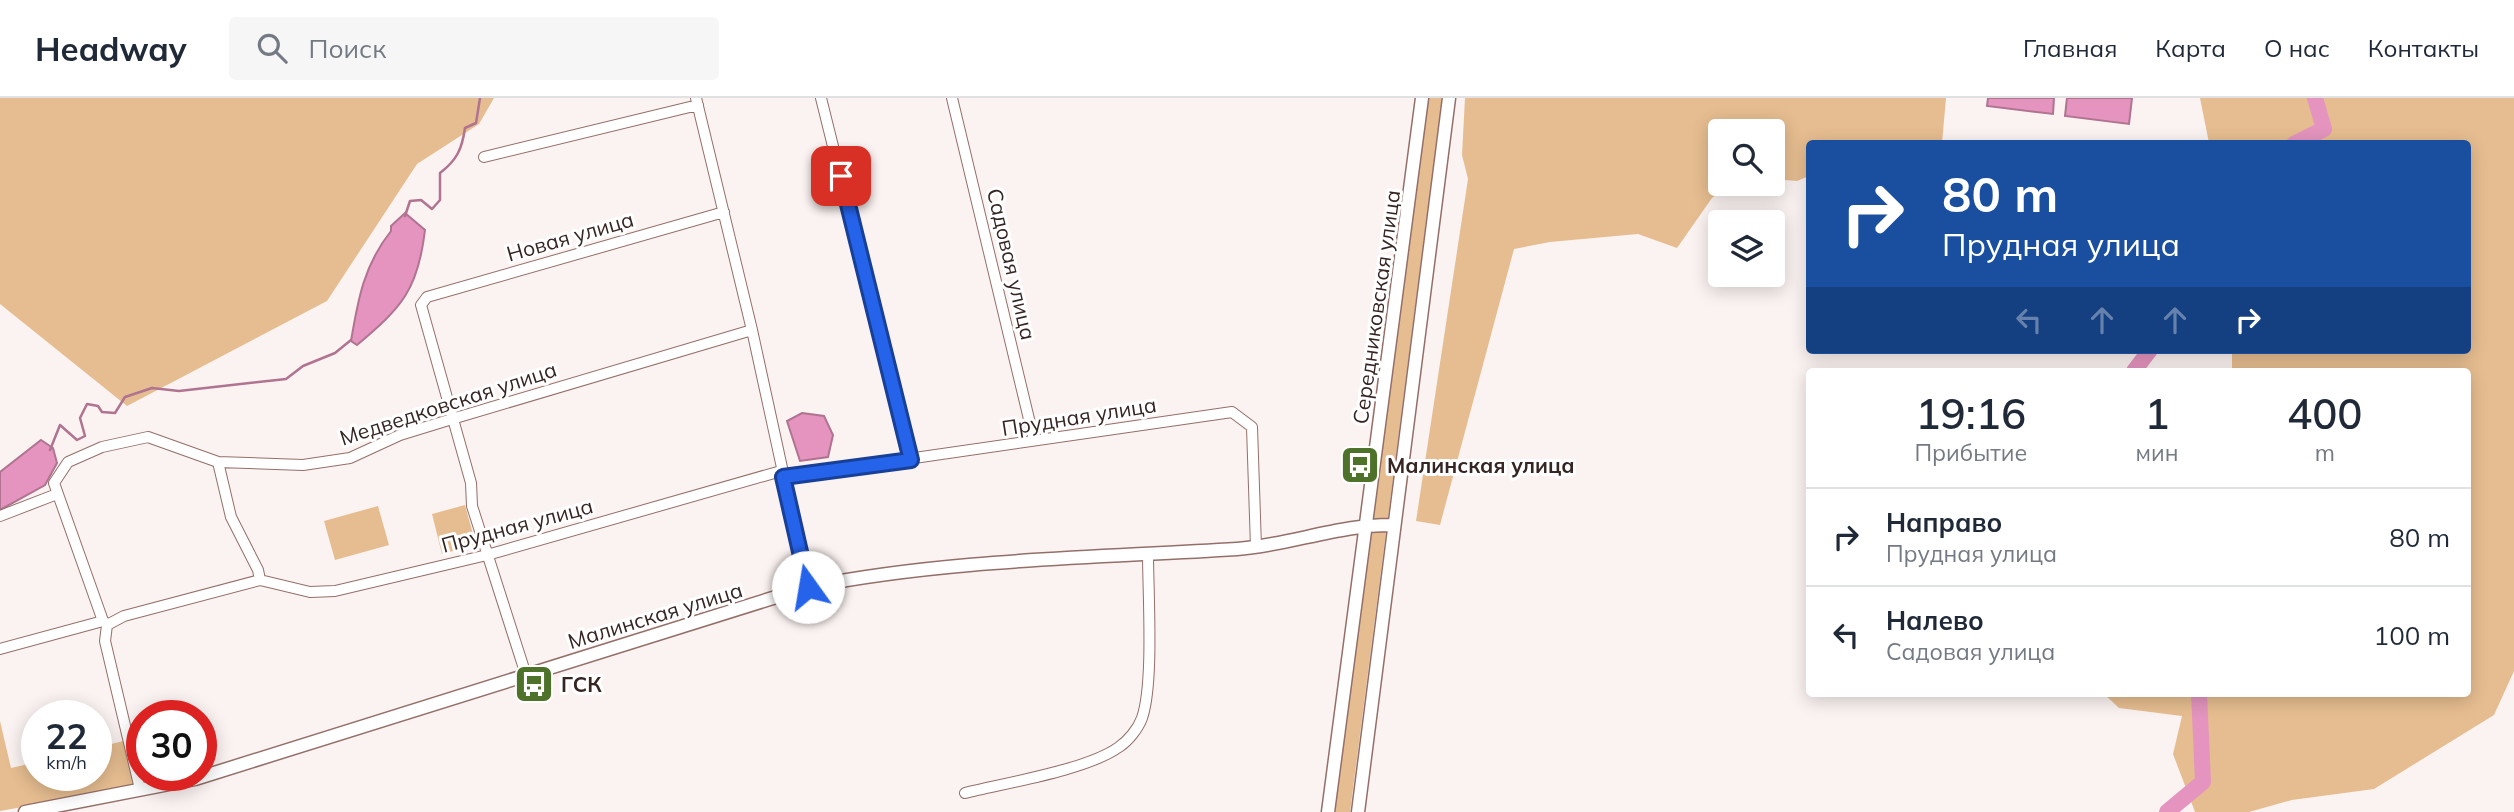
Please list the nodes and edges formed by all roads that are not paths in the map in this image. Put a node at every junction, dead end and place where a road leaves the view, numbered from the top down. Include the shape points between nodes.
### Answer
1 (821, 98) edge
2 (952, 98) edge
3 (1422, 98) edge
4 (1449, 98) edge
5 (697, 102) edge
6 (484, 157) dead end
7 (724, 212) junction
8 (752, 330) junction
9 (453, 419) junction
10 (1034, 440) junction
11 (911, 460) junction
12 (218, 461) junction
13 (782, 474) junction
14 (57, 494) junction
15 (0, 516) edge
16 (1366, 524) junction
17 (1395, 525) junction
18 (1256, 547) junction
19 (1148, 553) junction
20 (487, 555) junction
21 (260, 580) junction
22 (808, 587) junction
23 (105, 623) junction
24 (0, 649) edge
25 (526, 675) junction
26 (126, 727) edge
27 (217, 772) edge
28 (131, 791) edge
29 (965, 793) dead end
30 (25, 812) edge
31 (1328, 812) edge
32 (1358, 812) edge

1 - 11 street
2 - 10 street, Садовая улица
3 - 16 street, Середниковская улица
4 - 17 street
5 - 6 street
5 - 7 street
7 - 8 street
7 - 9 street, Новая улица via 427,297 421,305
8 - 9 street, Медведковская улица
8 - 13 street
9 - 12 street, Медведковская улица via 400,435 351,458 303,465
9 - 20 street via 471,483 471,506
10 - 11 street, Прудная улица
10 - 18 street, Прудная улица via 1232,412 1252,427
11 - 13 street, Прудная улица
12 - 14 street, Медведковская улица via 148,437 102,447 68,462 54,483
12 - 21 street via 231,517
13 - 20 street, Прудная улица
13 - 22 street
14 - 15 street
14 - 23 street
16 - 17 street, Малинская улица
16 - 18 street, Малинская улица
16 - 31 street, Середниковская улица
17 - 32 street
18 - 19 street, Малинская улица
19 - 22 street, Малинская улица via 872,574
19 - 29 street via 1147,676 1142,718 1134,733 1119,747 1062,769
20 - 21 street, Прудная улица via 335,591 310,592
20 - 25 street
21 - 23 street
22 - 25 street, Малинская улица
23 - 24 street
23 - 26 street via 105,641
25 - 27 street, Малинская улица
28 - 30 street, Малинская улица

